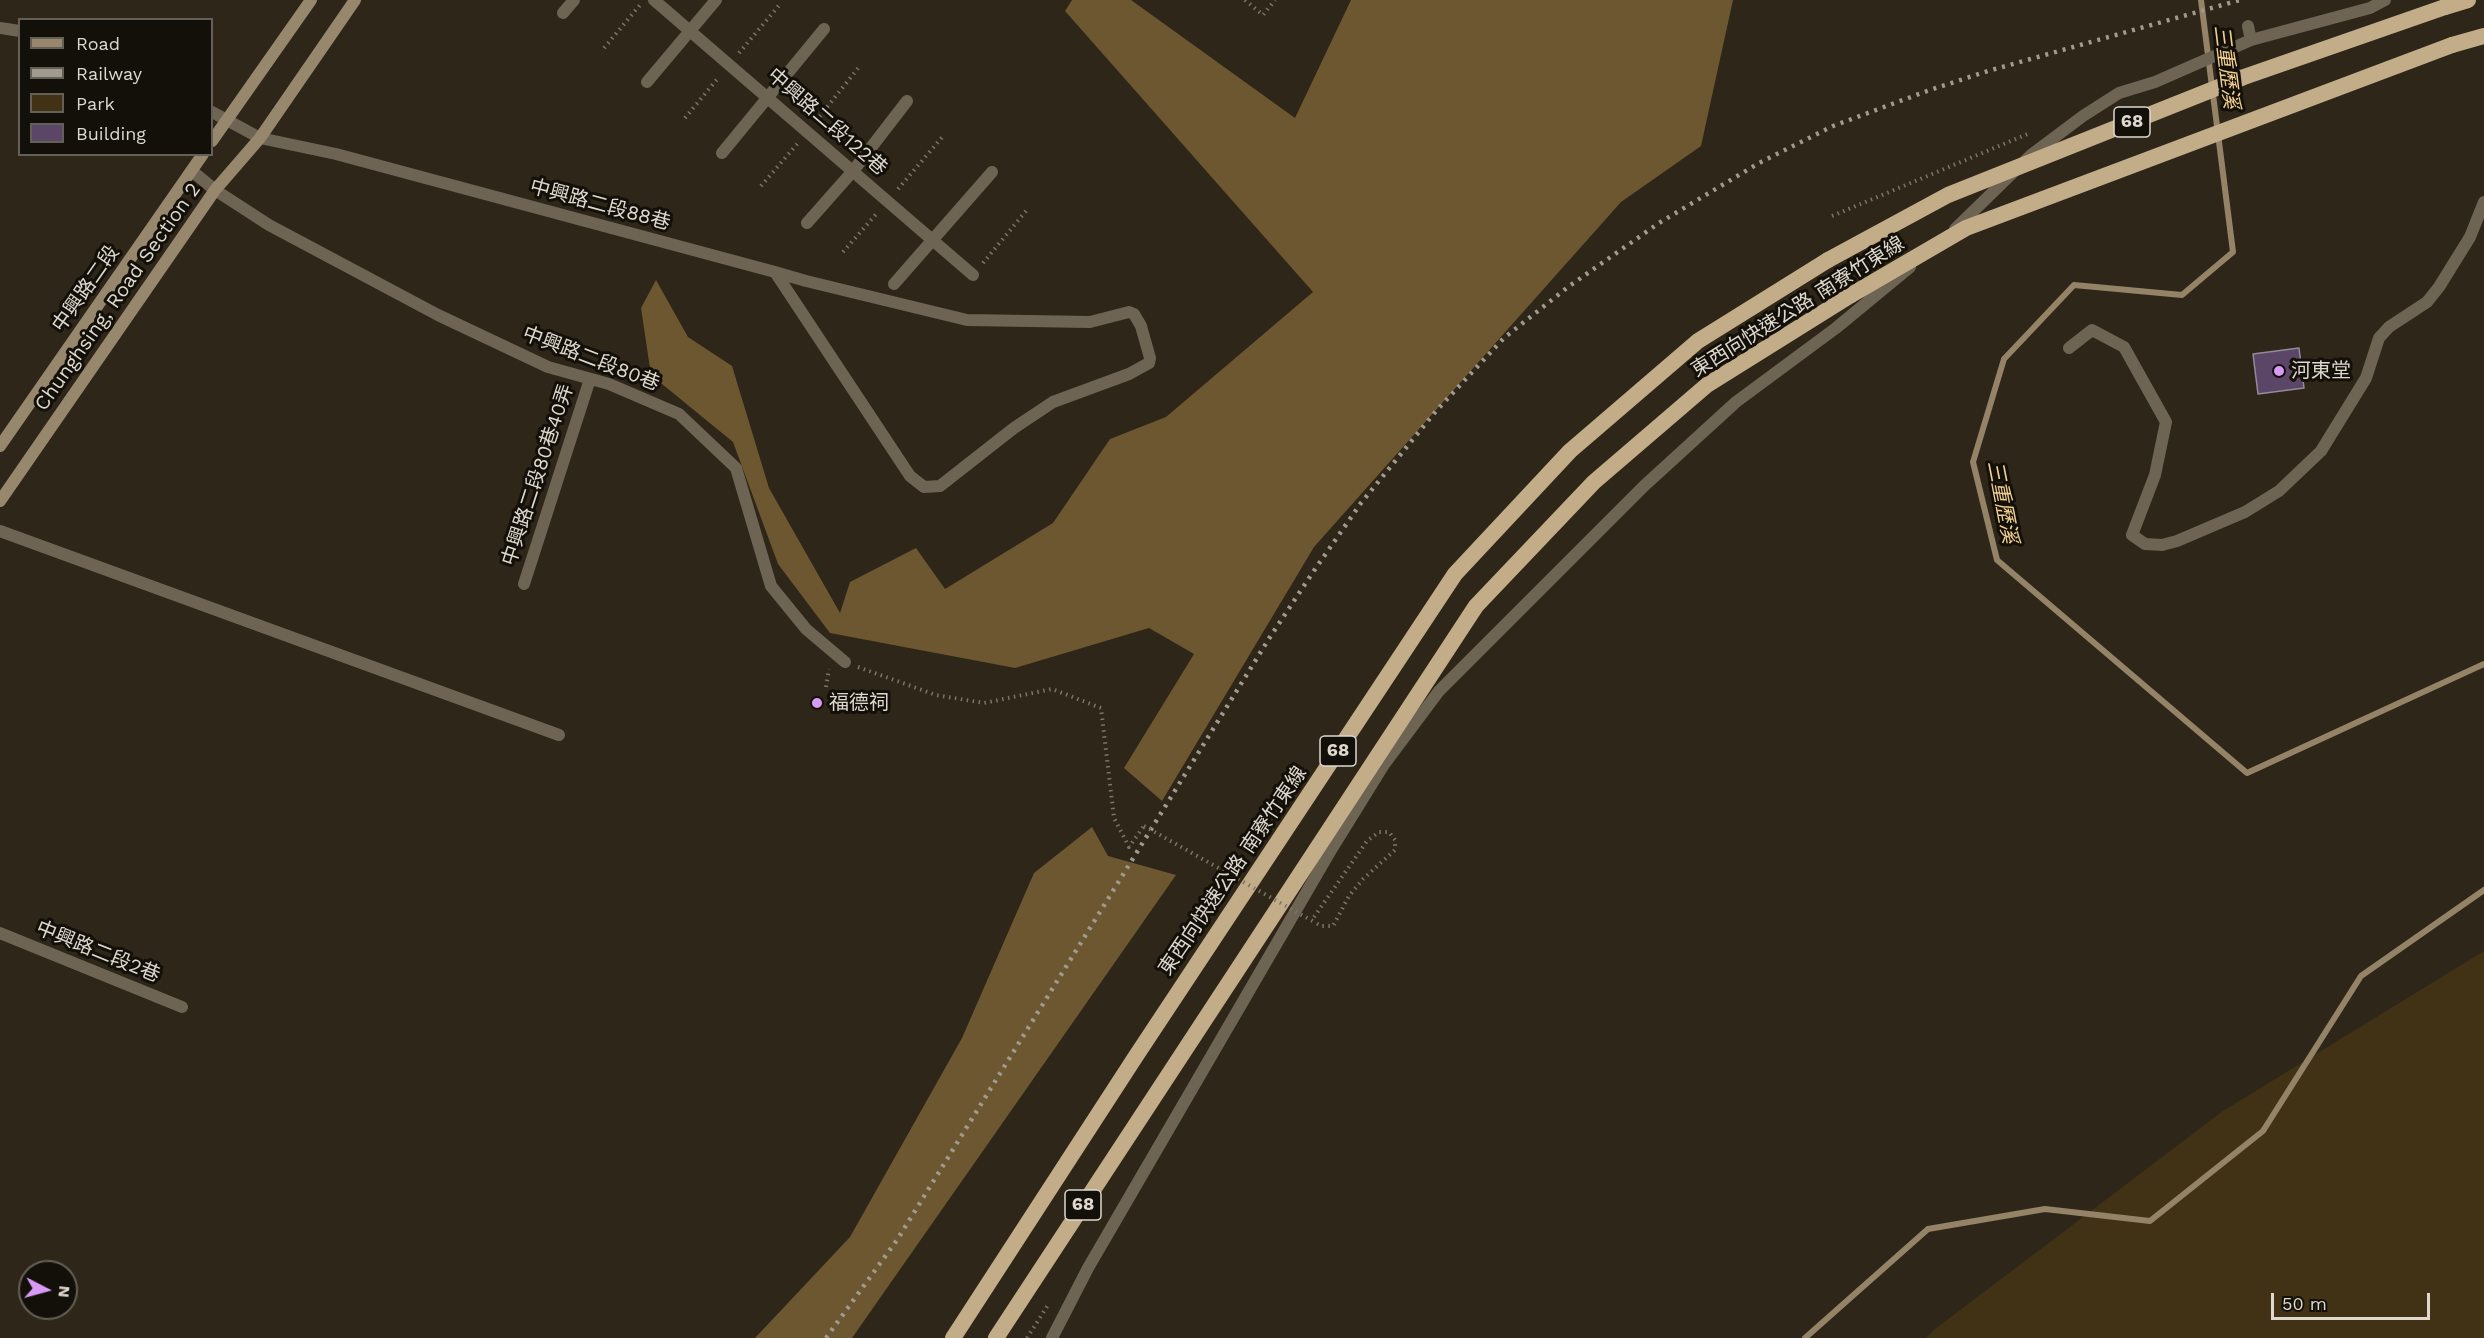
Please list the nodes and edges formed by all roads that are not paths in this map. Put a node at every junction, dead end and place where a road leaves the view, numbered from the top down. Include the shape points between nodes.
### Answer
1 (311, 0) edge
2 (355, 0) edge
3 (574, 0) edge
4 (654, 0) edge
5 (716, 0) edge
6 (2385, 0) edge
7 (2468, 0) edge
8 (563, 13) dead end
9 (2248, 26) dead end
10 (0, 28) edge
11 (824, 29) dead end
12 (18, 31) edge
13 (690, 31) junction
14 (2484, 36) edge
15 (2251, 40) junction
16 (648, 82) dead end
17 (768, 98) junction
18 (907, 101) dead end
19 (213, 113) edge
20 (225, 120) junction
21 (260, 138) junction
22 (213, 139) edge
23 (722, 153) dead end
24 (202, 156) edge
25 (192, 171) junction
26 (853, 171) junction
27 (992, 172) dead end
28 (215, 190) junction
29 (2484, 202) edge
30 (807, 223) dead end
31 (933, 240) junction
32 (775, 273) junction
33 (973, 275) road end
34 (894, 284) dead end
35 (2068, 348) dead end
36 (590, 379) junction
37 (0, 446) edge
38 (0, 501) edge
39 (0, 531) edge
40 (524, 584) dead end
41 (844, 662) road end
42 (559, 735) dead end
43 (0, 933) edge
44 (182, 1006) dead end
45 (953, 1338) edge
46 (996, 1338) edge
47 (1052, 1338) edge

1 - 20 main road
2 - 21 main road, Chunghsing, Road Section 2
3 - 8 lane
4 - 13 lane, 中興路二段122巷
5 - 13 lane
6 - 15 lane via 2370,8
7 - 45 highway, 東西向快速公路 南寮竹東線 / 68, bridge via 2244,77 1948,195 1828,260 1698,341 1570,451 1455,574
9 - 15 lane
10 - 12 lane
11 - 17 lane
13 - 16 lane
13 - 17 lane, 中興路二段122巷
14 - 46 highway, 東西向快速公路 南寮竹東線 / 68, bridge via 1966,228 1707,385 1594,482 1476,606
15 - 47 lane via 2155,82 2119,93 2031,155 1960,225 1836,328 1736,402 1644,486 1439,691 1383,766 1325,860 1088,1268
17 - 23 lane
17 - 26 lane, 中興路二段122巷
18 - 26 lane
19 - 20 lane, 中興路二段88巷
20 - 21 lane, 中興路二段88巷
20 - 22 main road
21 - 28 main road, Chunghsing, Road Section 2
21 - 32 lane, 中興路二段88巷 via 336,154
24 - 25 main road, 中興路二段
25 - 28 lane, 中興路二段80巷
25 - 37 main road, 中興路二段
26 - 30 lane
26 - 31 lane, 中興路二段122巷
27 - 31 lane
28 - 36 lane, 中興路二段80巷 via 269,225 438,315 548,367
28 - 38 main road, Chunghsing, Road Section 2
29 - 35 lane via 2470,237 2439,287 2427,302 2388,327 2379,338 2366,378 2321,452 2278,491 2245,512 2177,541 2145,544 2132,535 2155,475 2166,422 2124,347 2092,330
31 - 33 lane, 中興路二段122巷
31 - 34 lane
32 - 32 lane, 中興路二段88巷 via 967,320 1090,322 1129,312 1141,326 1149,363 1053,402 940,486 924,487 910,476
36 - 40 lane, 中興路二段80巷40弄
36 - 41 lane, 中興路二段80巷 via 679,414 736,468 771,586 806,629
39 - 42 lane
43 - 44 lane, 中興路二段2巷

